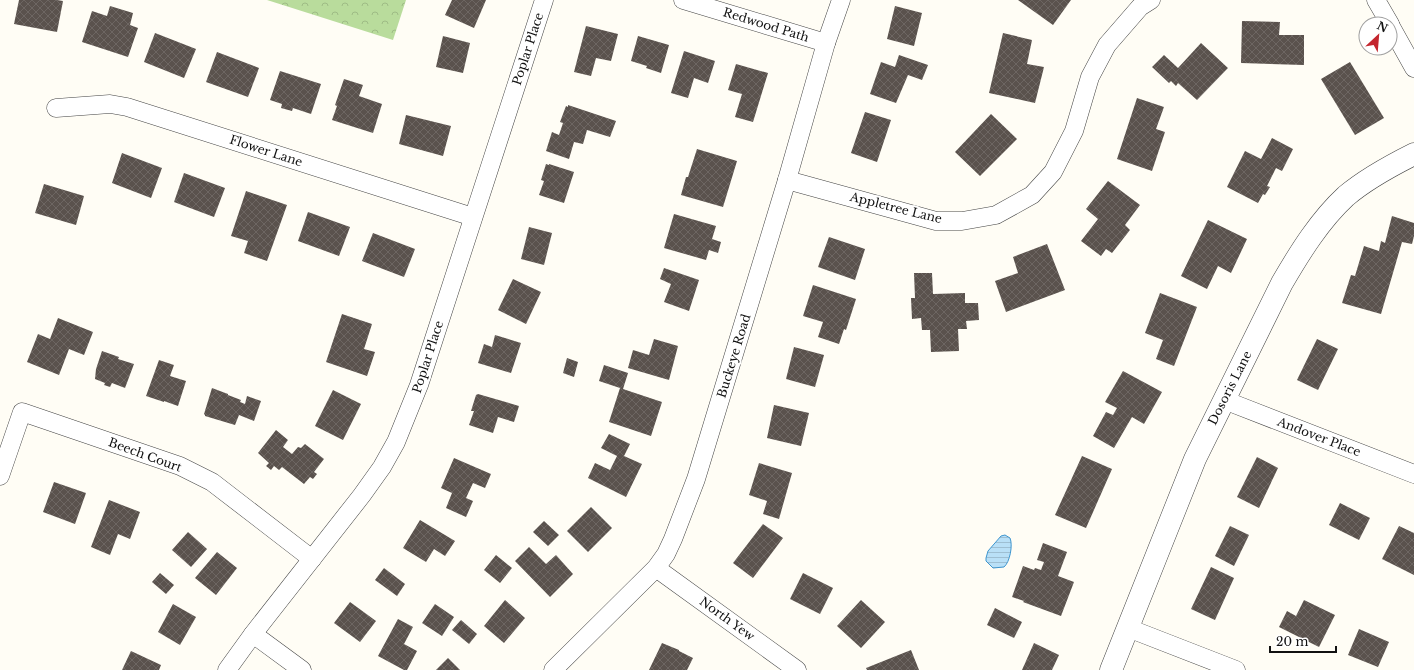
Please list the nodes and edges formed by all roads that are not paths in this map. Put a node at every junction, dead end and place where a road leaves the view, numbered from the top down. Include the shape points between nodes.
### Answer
1 (544, 0) edge
2 (683, 0) edge
3 (841, 0) edge
4 (1151, 0) edge
5 (1376, 0) edge
6 (1385, 16) edge
7 (1398, 39) edge
8 (826, 43) junction
9 (1414, 68) edge
10 (56, 108) dead end
11 (1414, 154) edge
12 (787, 180) junction
13 (473, 217) junction
14 (1224, 400) junction
15 (1414, 474) edge
16 (0, 476) edge
17 (312, 559) junction
18 (656, 568) junction
19 (1128, 628) junction
20 (253, 634) junction
21 (227, 670) edge
22 (302, 670) edge
23 (553, 670) edge
24 (797, 670) edge
25 (1111, 670) edge
26 (1236, 670) edge

1 - 13 street, Poplar Place
2 - 8 street, Redwood Path
3 - 8 street, Buckeye Road
4 - 12 street, Appletree Lane via 1140,7 1107,45 1090,77 1074,131 1053,172 1032,194 996,215 962,221 936,221
5 - 6 street
7 - 9 street
8 - 12 street, Buckeye Road
10 - 13 street, Flower Lane via 110,104 127,107
11 - 14 street, Dosoris Lane via 1367,181 1346,196 1328,215 1298,255 1282,283
12 - 18 street, Buckeye Road via 696,479 674,539
13 - 17 street, Poplar Place via 419,385 396,442 362,495
14 - 15 street, Andover Place
14 - 19 street, Dosoris Lane via 1195,459
16 - 17 street, Beech Court via 22,412 180,466 212,482
17 - 20 street, Poplar Place
18 - 23 street, Buckeye Road
18 - 24 street, North Yew
19 - 25 street, Dosoris Lane
19 - 26 street
20 - 21 street, Poplar Place
20 - 22 street

